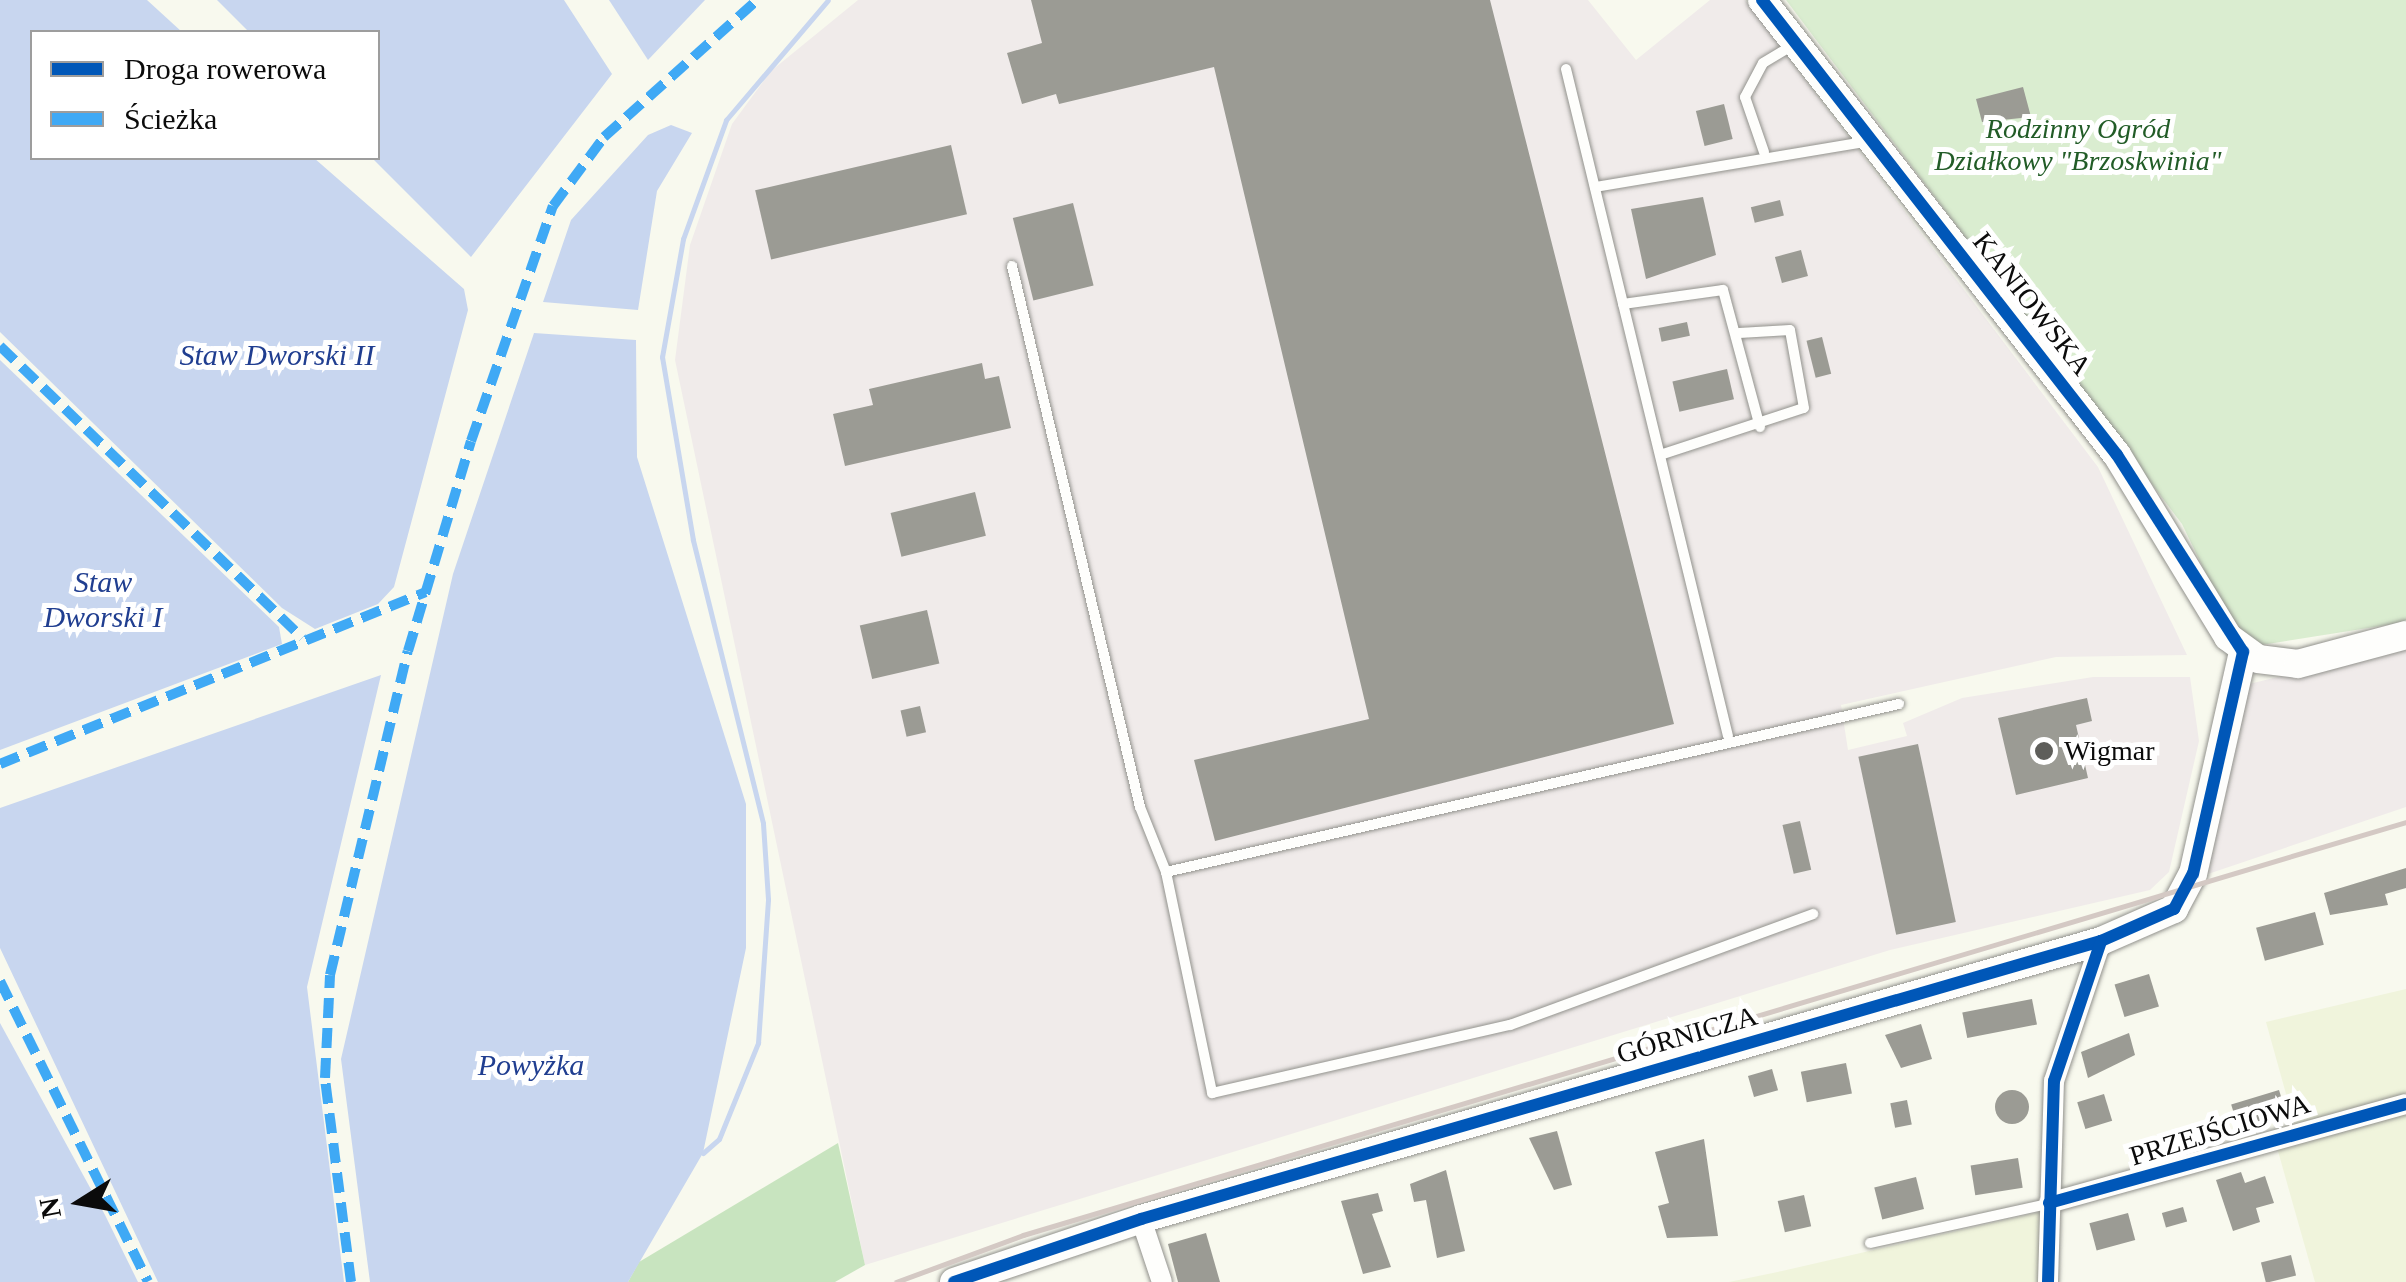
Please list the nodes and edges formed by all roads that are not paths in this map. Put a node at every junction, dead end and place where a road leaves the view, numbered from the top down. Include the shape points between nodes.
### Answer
1 (1762, 0) edge
2 (1797, 43) junction
3 (1566, 69) dead end
4 (1875, 141) junction
5 (1764, 152) junction
6 (1595, 186) junction
7 (1012, 266) dead end
8 (1624, 304) junction
9 (1739, 333) junction
10 (1760, 427) junction
11 (1660, 454) junction
12 (2406, 636) edge
13 (2243, 652) junction
14 (1899, 704) dead end
15 (1728, 736) junction
16 (1166, 872) junction
17 (1813, 914) dead end
18 (2101, 941) junction
19 (2406, 1104) edge
20 (2050, 1204) junction
21 (1141, 1219) junction
22 (1870, 1243) dead end
23 (954, 1282) edge
24 (1162, 1282) edge
25 (2048, 1282) edge

1 - 2 street, KANIOWSKA
2 - 4 street, KANIOWSKA
2 - 5 lane via 1762,64 1745,97
3 - 6 lane
4 - 5 lane
4 - 13 street, KANIOWSKA via 2117,454
5 - 6 lane
6 - 8 lane
7 - 16 lane via 1140,807
8 - 9 lane via 1723,290
8 - 11 lane
9 - 10 lane
9 - 10 lane via 1790,330 1805,388 1804,408
10 - 11 lane
11 - 15 lane
12 - 13 street via 2298,664
13 - 18 street, GÓRNICZA via 2193,874 2174,909
14 - 15 lane
15 - 16 lane via 1444,814
16 - 17 lane via 1212,1093 1510,1025
18 - 20 street via 2054,1081
18 - 21 street, GÓRNICZA
19 - 20 street, PRZEJŚCIOWA
20 - 22 lane
20 - 25 street
21 - 23 street, GÓRNICZA
21 - 24 street

